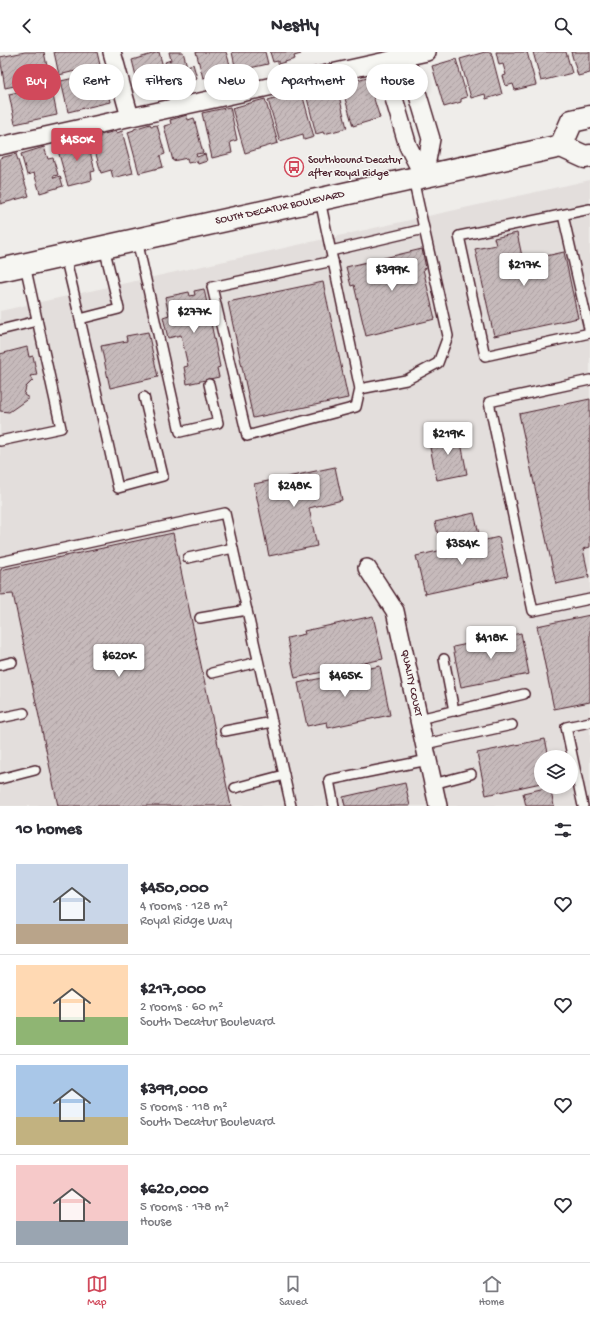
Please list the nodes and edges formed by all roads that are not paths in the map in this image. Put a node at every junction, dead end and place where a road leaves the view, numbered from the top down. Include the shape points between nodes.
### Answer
1 (112, 52) edge
2 (427, 52) edge
3 (393, 56) edge
4 (130, 117) junction
5 (590, 118) edge
6 (0, 146) edge
7 (561, 146) junction
8 (590, 156) edge
9 (418, 178) junction
10 (320, 200) junction
11 (590, 209) edge
12 (563, 215) junction
13 (424, 229) junction
14 (136, 240) junction
15 (104, 248) junction
16 (331, 251) junction
17 (65, 256) junction
18 (333, 261) junction
19 (25, 265) junction
20 (0, 270) edge
21 (80, 318) junction
22 (38, 321) junction
23 (0, 330) edge
24 (590, 333) edge
25 (590, 380) edge
26 (209, 384) dead end
27 (360, 389) junction
28 (144, 396) dead end
29 (0, 441) edge
30 (233, 548) junction
31 (188, 558) dead end
32 (0, 562) edge
33 (367, 568) dead end
34 (590, 599) edge
35 (247, 610) junction
36 (200, 618) dead end
37 (444, 659) dead end
38 (12, 662) dead end
39 (258, 662) junction
40 (0, 665) edge
41 (212, 673) dead end
42 (524, 694) dead end
43 (454, 711) junction
44 (24, 713) dead end
45 (0, 718) edge
46 (419, 719) junction
47 (272, 722) junction
48 (590, 722) edge
49 (512, 724) dead end
50 (225, 731) dead end
51 (424, 744) junction
52 (428, 760) junction
53 (35, 770) dead end
54 (471, 774) dead end
55 (284, 775) junction
56 (0, 779) edge
57 (433, 784) junction
58 (235, 788) dead end
59 (291, 806) edge
60 (334, 806) edge
61 (438, 806) edge
62 (583, 806) edge

1 - 4 street
2 - 3 street
3 - 4 street
3 - 9 street via 388,78
3 - 9 street via 410,72 431,139
4 - 6 street
5 - 7 main road via 572,121
7 - 8 main road via 585,157
7 - 9 main road, SOUTH DECATUR BOULEVARD
9 - 10 main road, SOUTH DECATUR BOULEVARD
9 - 13 lane
10 - 14 main road, SOUTH DECATUR BOULEVARD
10 - 16 lane
11 - 12 lane
12 - 24 lane
12 - 24 lane via 459,236 485,356
13 - 16 lane
13 - 27 lane via 448,336 438,363 406,380
14 - 15 main road, SOUTH DECATUR BOULEVARD
14 - 26 lane via 180,432 218,423
15 - 17 main road, SOUTH DECATUR BOULEVARD
15 - 21 lane via 119,310
16 - 18 lane
17 - 19 main road, SOUTH DECATUR BOULEVARD
17 - 21 lane
18 - 27 lane
18 - 27 lane via 212,287 247,436 356,407
19 - 20 main road, SOUTH DECATUR BOULEVARD
19 - 22 lane
21 - 28 lane via 118,488 163,476
22 - 23 lane
22 - 29 lane via 61,428
25 - 34 lane via 489,402 533,611
30 - 31 lane
30 - 32 lane via 225,513
30 - 35 lane
33 - 46 street, QUALITY COURT via 396,611
35 - 36 lane
35 - 39 lane
37 - 43 lane
38 - 40 lane
39 - 41 lane
39 - 47 lane
42 - 43 lane
43 - 46 lane
44 - 45 lane
46 - 51 street, QUALITY COURT
47 - 50 lane
47 - 55 lane
48 - 62 lane via 566,727
49 - 51 lane
51 - 52 street, QUALITY COURT
52 - 57 street, QUALITY COURT
52 - 60 lane via 329,780
53 - 56 lane
54 - 57 lane
55 - 58 lane
55 - 59 lane
57 - 61 street, QUALITY COURT

